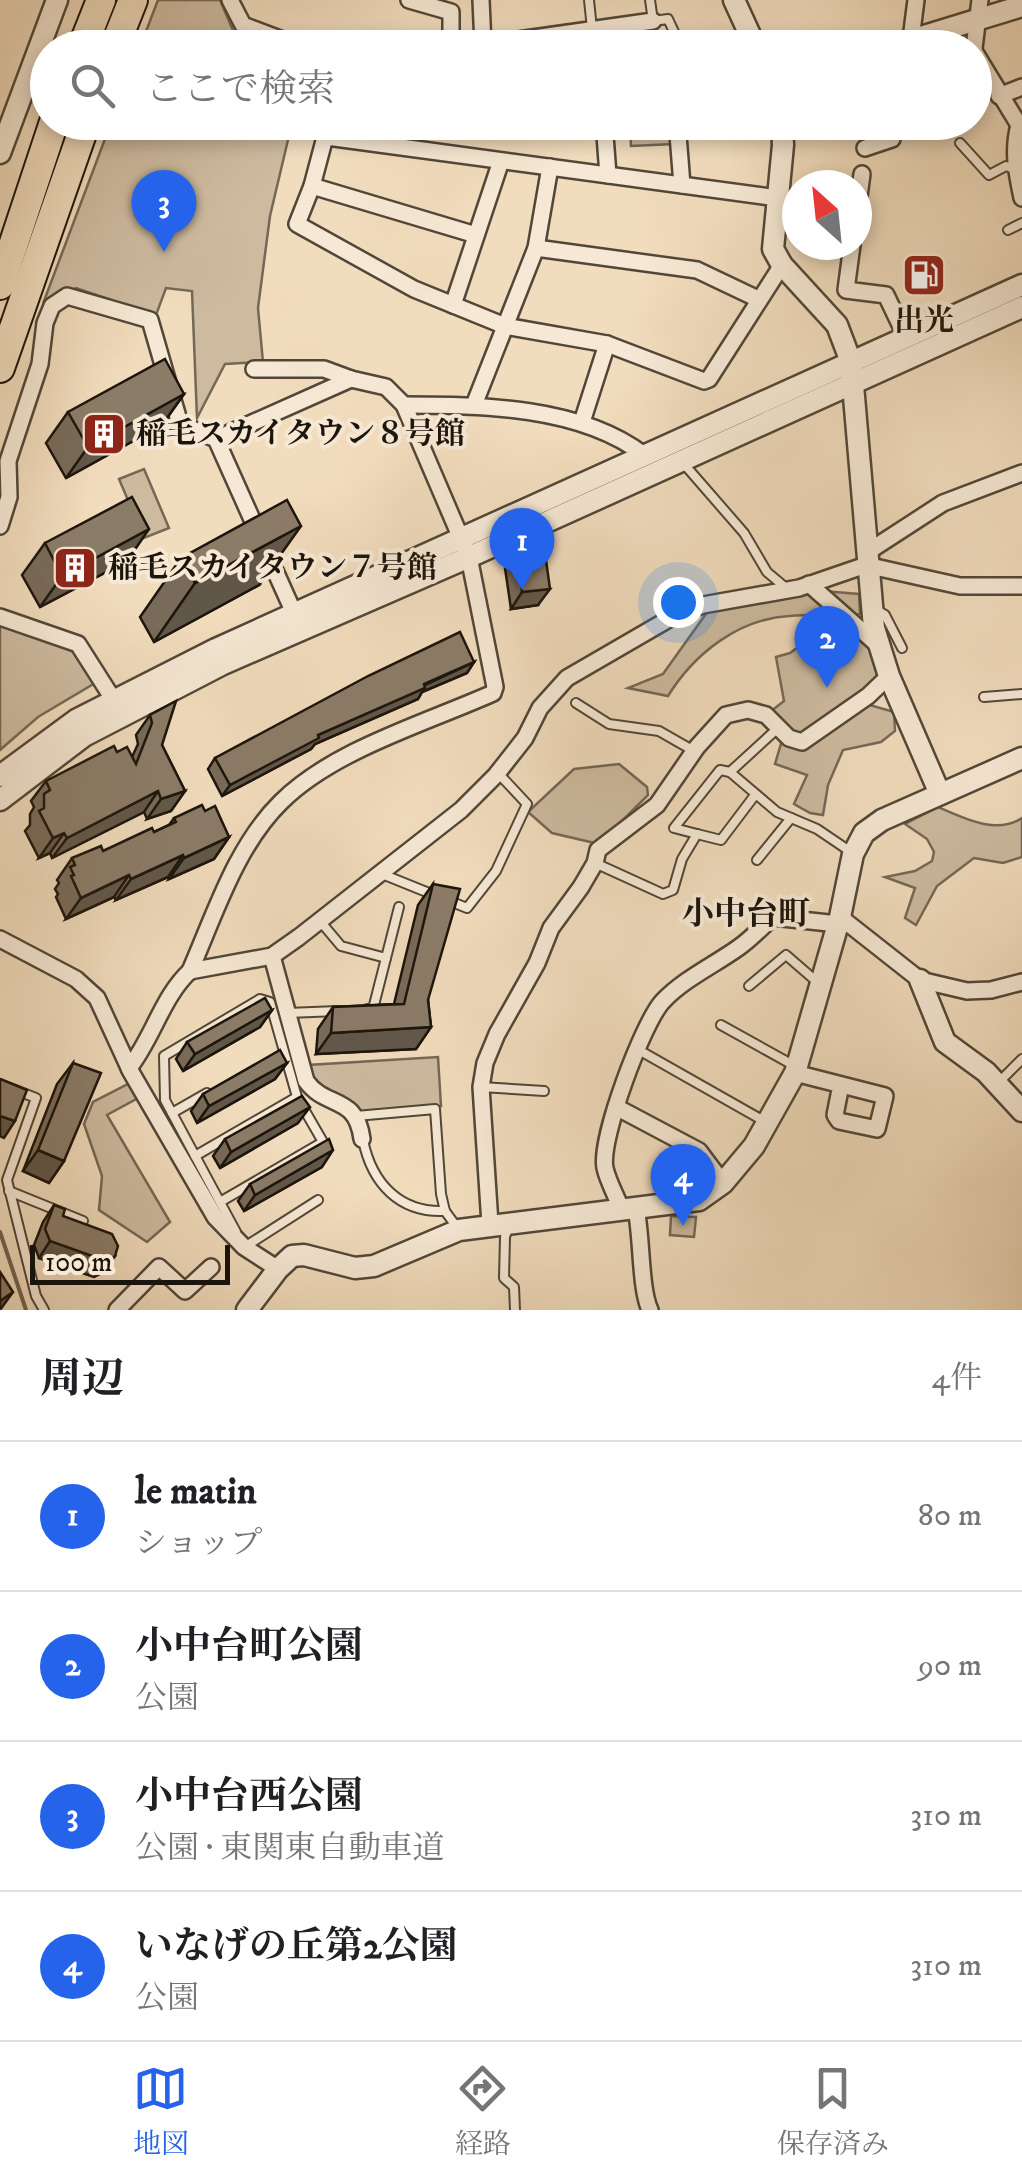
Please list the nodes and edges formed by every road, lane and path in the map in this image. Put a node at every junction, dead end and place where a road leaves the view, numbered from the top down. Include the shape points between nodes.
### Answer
1 (58, 0) edge
2 (101, 0) edge
3 (133, 0) edge
4 (230, 0) edge
5 (409, 0) edge
6 (481, 0) edge
7 (589, 0) edge
8 (650, 0) edge
9 (734, 0) edge
10 (916, 0) edge
11 (1022, 6) edge
12 (978, 9) edge
13 (652, 21) junction
14 (620, 25) junction
15 (592, 29) junction
16 (47, 30) edge
17 (89, 30) edge
18 (121, 30) edge
19 (256, 30) edge
20 (450, 30) edge
21 (482, 30) edge
22 (585, 30) edge
23 (621, 30) edge
24 (672, 30) edge
25 (748, 30) edge
26 (912, 30) edge
27 (931, 30) edge
28 (30, 73) edge
29 (992, 83) edge
30 (1022, 87) edge
31 (999, 96) junction
32 (1020, 125) edge
33 (48, 140) edge
34 (80, 140) edge
35 (325, 140) edge
36 (384, 140) edge
37 (605, 140) edge
38 (678, 140) edge
39 (781, 140) edge
40 (889, 140) edge
41 (960, 143) dead end
42 (865, 148) dead end
43 (0, 152) edge
44 (501, 161) junction
45 (550, 167) junction
46 (608, 175) junction
47 (1019, 178) edge
48 (682, 185) junction
49 (312, 186) junction
50 (778, 198) junction
51 (1022, 198) edge
52 (1022, 223) edge
53 (1008, 230) dead end
54 (476, 236) junction
55 (536, 248) junction
56 (850, 260) edge
57 (782, 265) junction
58 (0, 285) edge
59 (1022, 285) edge
60 (758, 299) junction
61 (453, 305) junction
62 (1022, 306) edge
63 (504, 326) junction
64 (906, 337) junction
65 (607, 344) junction
66 (0, 368) edge
67 (254, 369) dead end
68 (852, 373) junction
69 (351, 379) junction
70 (404, 405) junction
71 (474, 405) junction
72 (582, 422) junction
73 (216, 440) junction
74 (644, 455) junction
75 (681, 461) junction
76 (1022, 473) edge
77 (0, 526) edge
78 (465, 548) junction
79 (866, 559) junction
80 (808, 584) junction
81 (1022, 586) edge
82 (790, 590) junction
83 (871, 606) junction
84 (294, 613) junction
85 (0, 617) edge
86 (879, 646) junction
87 (902, 648) dead end
88 (889, 676) junction
89 (1022, 694) edge
90 (984, 698) dead end
91 (114, 699) junction
92 (576, 703) dead end
93 (778, 728) junction
94 (694, 750) junction
95 (1022, 758) edge
96 (498, 772) junction
97 (730, 772) junction
98 (0, 776) edge
99 (755, 794) junction
100 (940, 794) junction
101 (0, 800) edge
102 (792, 818) junction
103 (698, 834) junction
104 (853, 854) junction
105 (757, 860) dead end
106 (595, 863) junction
107 (380, 874) junction
108 (399, 908) dead end
109 (320, 920) junction
110 (839, 921) junction
111 (0, 939) edge
112 (272, 956) junction
113 (386, 958) junction
114 (190, 971) junction
115 (920, 980) junction
116 (1022, 982) edge
117 (820, 984) junction
118 (749, 986) dead end
119 (287, 1013) junction
120 (721, 1025) dead end
121 (284, 1050) junction
122 (637, 1050) junction
123 (268, 1059) edge
124 (1022, 1059) edge
125 (129, 1068) junction
126 (796, 1070) junction
127 (998, 1082) junction
128 (0, 1084) edge
129 (841, 1084) dead end
130 (220, 1086) edge
131 (481, 1088) junction
132 (544, 1090) dead end
133 (297, 1097) junction
134 (616, 1107) junction
135 (1022, 1112) edge
136 (172, 1113) junction
137 (356, 1116) junction
138 (767, 1123) junction
139 (362, 1139) joint
140 (196, 1156) junction
141 (723, 1183) junction
142 (10, 1192) junction
143 (318, 1200) dead end
144 (220, 1202) junction
145 (629, 1210) junction
146 (445, 1212) junction
147 (83, 1221) edge
148 (500, 1223) junction
149 (459, 1230) junction
150 (244, 1247) junction
151 (211, 1266) dead end
152 (278, 1269) junction
153 (44, 1310) edge
154 (117, 1310) edge
155 (249, 1310) edge
156 (516, 1310) edge
157 (650, 1310) edge

1 - 16 street
2 - 17 highway
3 - 18 highway
4 - 19 street via 243,25
5 - 20 street via 450,12
6 - 21 street
7 - 15 lane
8 - 13 lane
9 - 25 street
10 - 26 street
11 - 12 street
12 - 27 street
13 - 14 street
13 - 24 lane via 668,20
14 - 15 street
14 - 23 lane
15 - 22 street
28 - 43 street
29 - 31 street
30 - 31 street
31 - 32 street
32 - 47 street
33 - 58 highway
34 - 66 highway
35 - 49 street
36 - 44 street
37 - 46 street
38 - 48 street
39 - 50 street
40 - 42 street
41 - 47 lane via 989,175 1006,166
44 - 45 street
44 - 54 street
45 - 46 street
45 - 55 street
46 - 48 street
47 - 51 street
48 - 50 street
49 - 54 street
49 - 61 street via 296,224
50 - 57 street via 772,238
52 - 53 lane
54 - 61 street
55 - 60 street via 697,270
55 - 63 street
56 - 64 street via 846,290 886,295
57 - 60 street
57 - 68 street via 837,325
59 - 64 street
60 - 65 street via 704,381
61 - 63 street
62 - 68 street
63 - 65 street
63 - 71 street
64 - 68 street
65 - 72 street
67 - 69 street via 324,370
68 - 74 street
68 - 75 street
68 - 79 street
69 - 70 street via 386,386
69 - 73 street
70 - 71 street
70 - 78 street
71 - 72 street
72 - 74 street
73 - 77 street via 180,424 150,320 60,298 44,323 40,364 8,462 9,498
73 - 84 street
74 - 78 street
75 - 78 street
75 - 82 lane via 744,534 766,572
76 - 79 street via 943,503
78 - 84 street
78 - 101 street via 137,706 84,736
78 - 114 street via 493,693 354,750 283,800 247,847
79 - 80 street
79 - 81 street via 960,586
79 - 83 street
80 - 82 street
80 - 86 street
82 - 96 street via 674,616 582,667 553,691
83 - 86 street
83 - 87 lane via 885,615
84 - 91 street
85 - 91 street via 78,644
86 - 88 street
88 - 93 street via 802,742
88 - 100 street
89 - 90 lane
91 - 98 street
92 - 94 lane via 609,724 659,731
93 - 94 street via 766,715 735,711
93 - 97 lane
94 - 106 street via 658,805 598,850
95 - 100 street
96 - 107 street
96 - 107 lane via 527,804 496,871 467,908
97 - 99 lane
97 - 103 lane via 720,770 674,828
99 - 102 lane
99 - 103 lane via 721,840
100 - 104 street via 882,820 864,833
102 - 104 lane
102 - 105 lane
103 - 106 lane via 673,890 663,894
104 - 110 street
106 - 131 street via 496,1034
107 - 109 street
108 - 113 lane
109 - 112 street
109 - 113 lane via 341,946
110 - 115 street
110 - 117 street
110 - 122 street via 773,917 658,1005
111 - 125 street via 88,988
112 - 114 street
112 - 119 street
113 - 119 lane via 373,1009
114 - 125 street
115 - 116 street via 967,991
115 - 127 street via 945,1042
117 - 118 lane via 786,955
117 - 126 street
119 - 137 street via 314,1093 346,1104
120 - 126 lane
121 - 123 lane
121 - 133 lane
121 - 136 lane via 270,1002 260,999 164,1056 165,1100
122 - 134 street
122 - 138 lane
124 - 127 lane
125 - 150 street via 215,1217
126 - 129 street
126 - 138 street
127 - 135 street
128 - 142 lane via 36,1098 7,1180
130 - 136 lane
131 - 132 lane
131 - 148 street
133 - 140 lane
133 - 144 lane via 323,1142
134 - 141 street via 698,1151
134 - 145 street via 605,1167
136 - 140 lane
137 - 139 street
137 - 146 lane via 435,1110
138 - 141 street
139 - 146 lane via 374,1170 398,1200 415,1210
140 - 144 lane
141 - 145 street via 699,1200
142 - 147 lane
142 - 153 lane
143 - 150 lane
144 - 150 lane
145 - 148 street
145 - 157 street via 642,1236
146 - 149 lane
148 - 149 street
148 - 156 lane via 504,1278 514,1288
149 - 152 street via 374,1266 304,1255
150 - 152 street
151 - 154 street via 184,1292 159,1268
152 - 155 street

